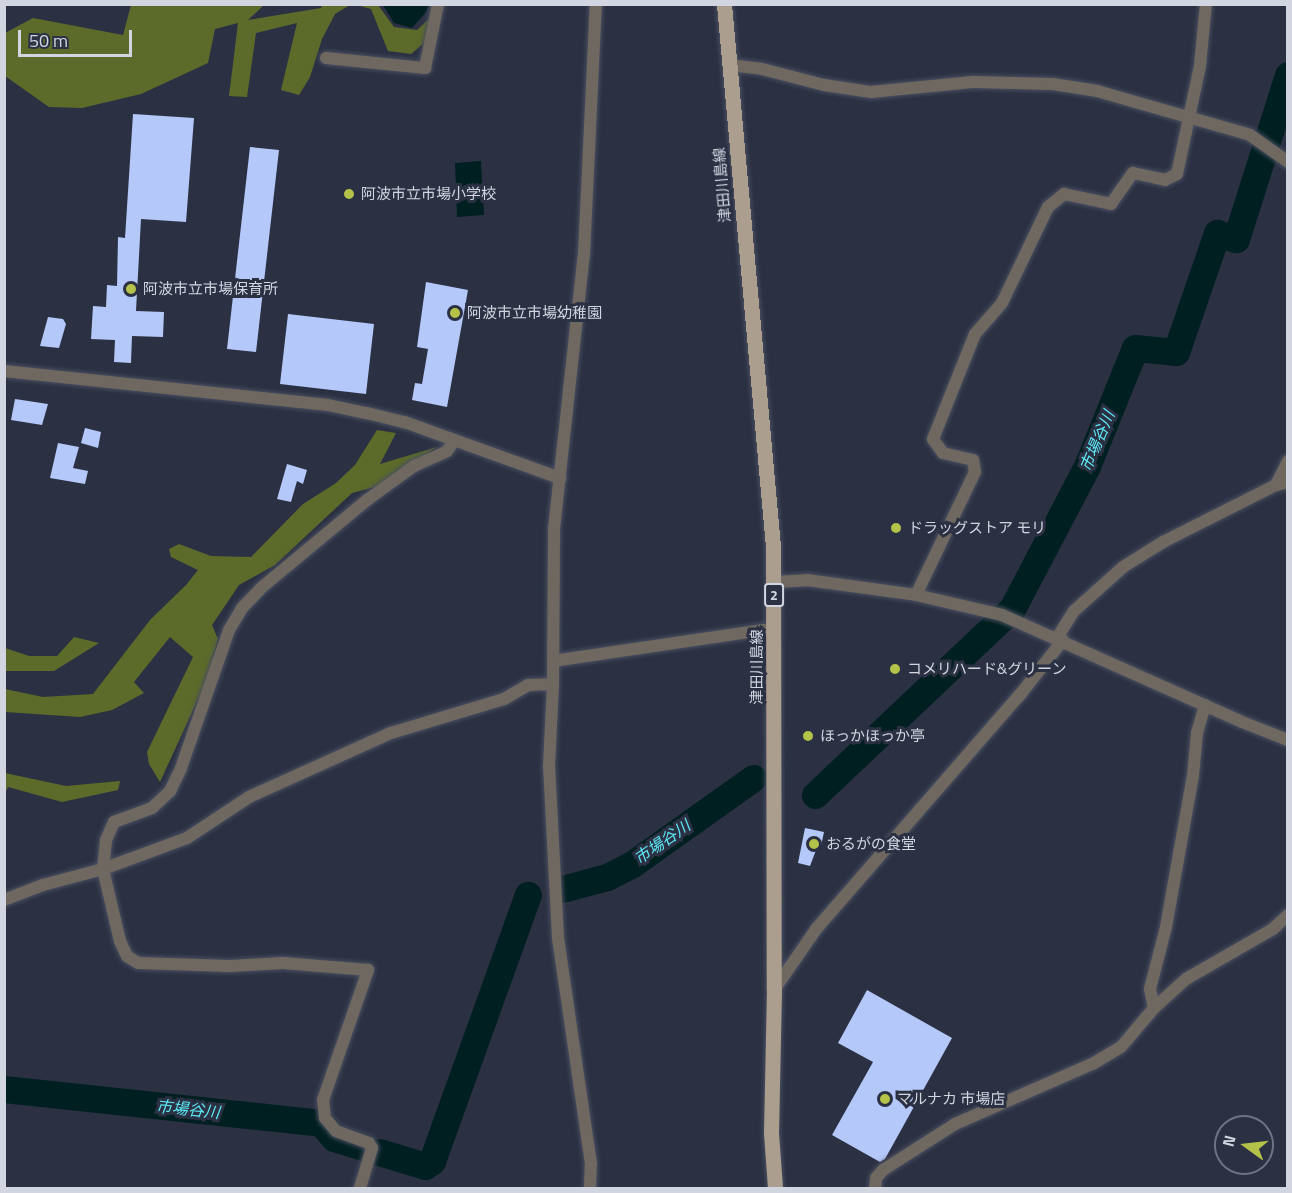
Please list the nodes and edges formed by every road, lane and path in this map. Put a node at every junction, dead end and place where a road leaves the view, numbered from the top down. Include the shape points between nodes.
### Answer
1 (438, 4) edge
2 (596, 4) edge
3 (724, 4) edge
4 (1206, 4) edge
5 (326, 58) dead end
6 (730, 65) junction
7 (1189, 118) junction
8 (1287, 162) edge
9 (4, 371) edge
10 (454, 441) junction
11 (1287, 461) edge
12 (560, 478) junction
13 (1282, 484) edge
14 (774, 582) junction
15 (916, 596) junction
16 (775, 630) junction
17 (1060, 639) junction
18 (553, 661) junction
19 (553, 684) junction
20 (1205, 705) junction
21 (1287, 740) edge
22 (104, 869) junction
23 (4, 900) edge
24 (1287, 915) edge
25 (774, 990) junction
26 (1154, 1008) junction
27 (360, 1188) edge
28 (590, 1188) edge
29 (775, 1188) edge
30 (875, 1188) edge

1 - 5 street via 425,68
2 - 12 street via 584,255
3 - 6 main road, 津田川島線 / 2
4 - 7 street via 1200,66
6 - 7 street via 871,92 973,82 1053,84 1097,91
6 - 14 main road, 津田川島線 / 2
7 - 8 street via 1250,135
7 - 15 street via 1177,174 1165,180 1133,172 1111,204 1064,194 1048,207 1002,303 975,334 933,439 943,453 973,460 975,472
9 - 10 street via 328,405 407,423
10 - 12 street
10 - 22 street via 447,451 414,466 367,500 242,608 229,630 170,791 152,808 114,822 106,840
11 - 13 street
12 - 18 street via 554,529
13 - 17 street via 1163,542 1123,567 1074,611
14 - 15 street via 807,580
14 - 16 main road, 津田川島線 / 2
15 - 17 street via 1005,616
16 - 18 street
16 - 25 main road, 津田川島線 / 2
17 - 20 street
17 - 25 street via 1019,696 817,928
18 - 19 street
19 - 22 street via 528,685 504,699 390,733 249,797 187,838
19 - 28 street via 549,766 558,937 591,1164
20 - 21 street
20 - 26 street via 1197,733 1166,927 1150,989
22 - 23 street
22 - 27 street via 120,941 127,956 138,963 283,963 368,970 323,1100 325,1118 336,1131 369,1143 372,1149
24 - 26 street via 1273,929 1186,979
25 - 29 main road, 津田川島線 / 2 via 771,1133
26 - 30 street via 1121,1047 1094,1064 955,1124 883,1170 876,1178

